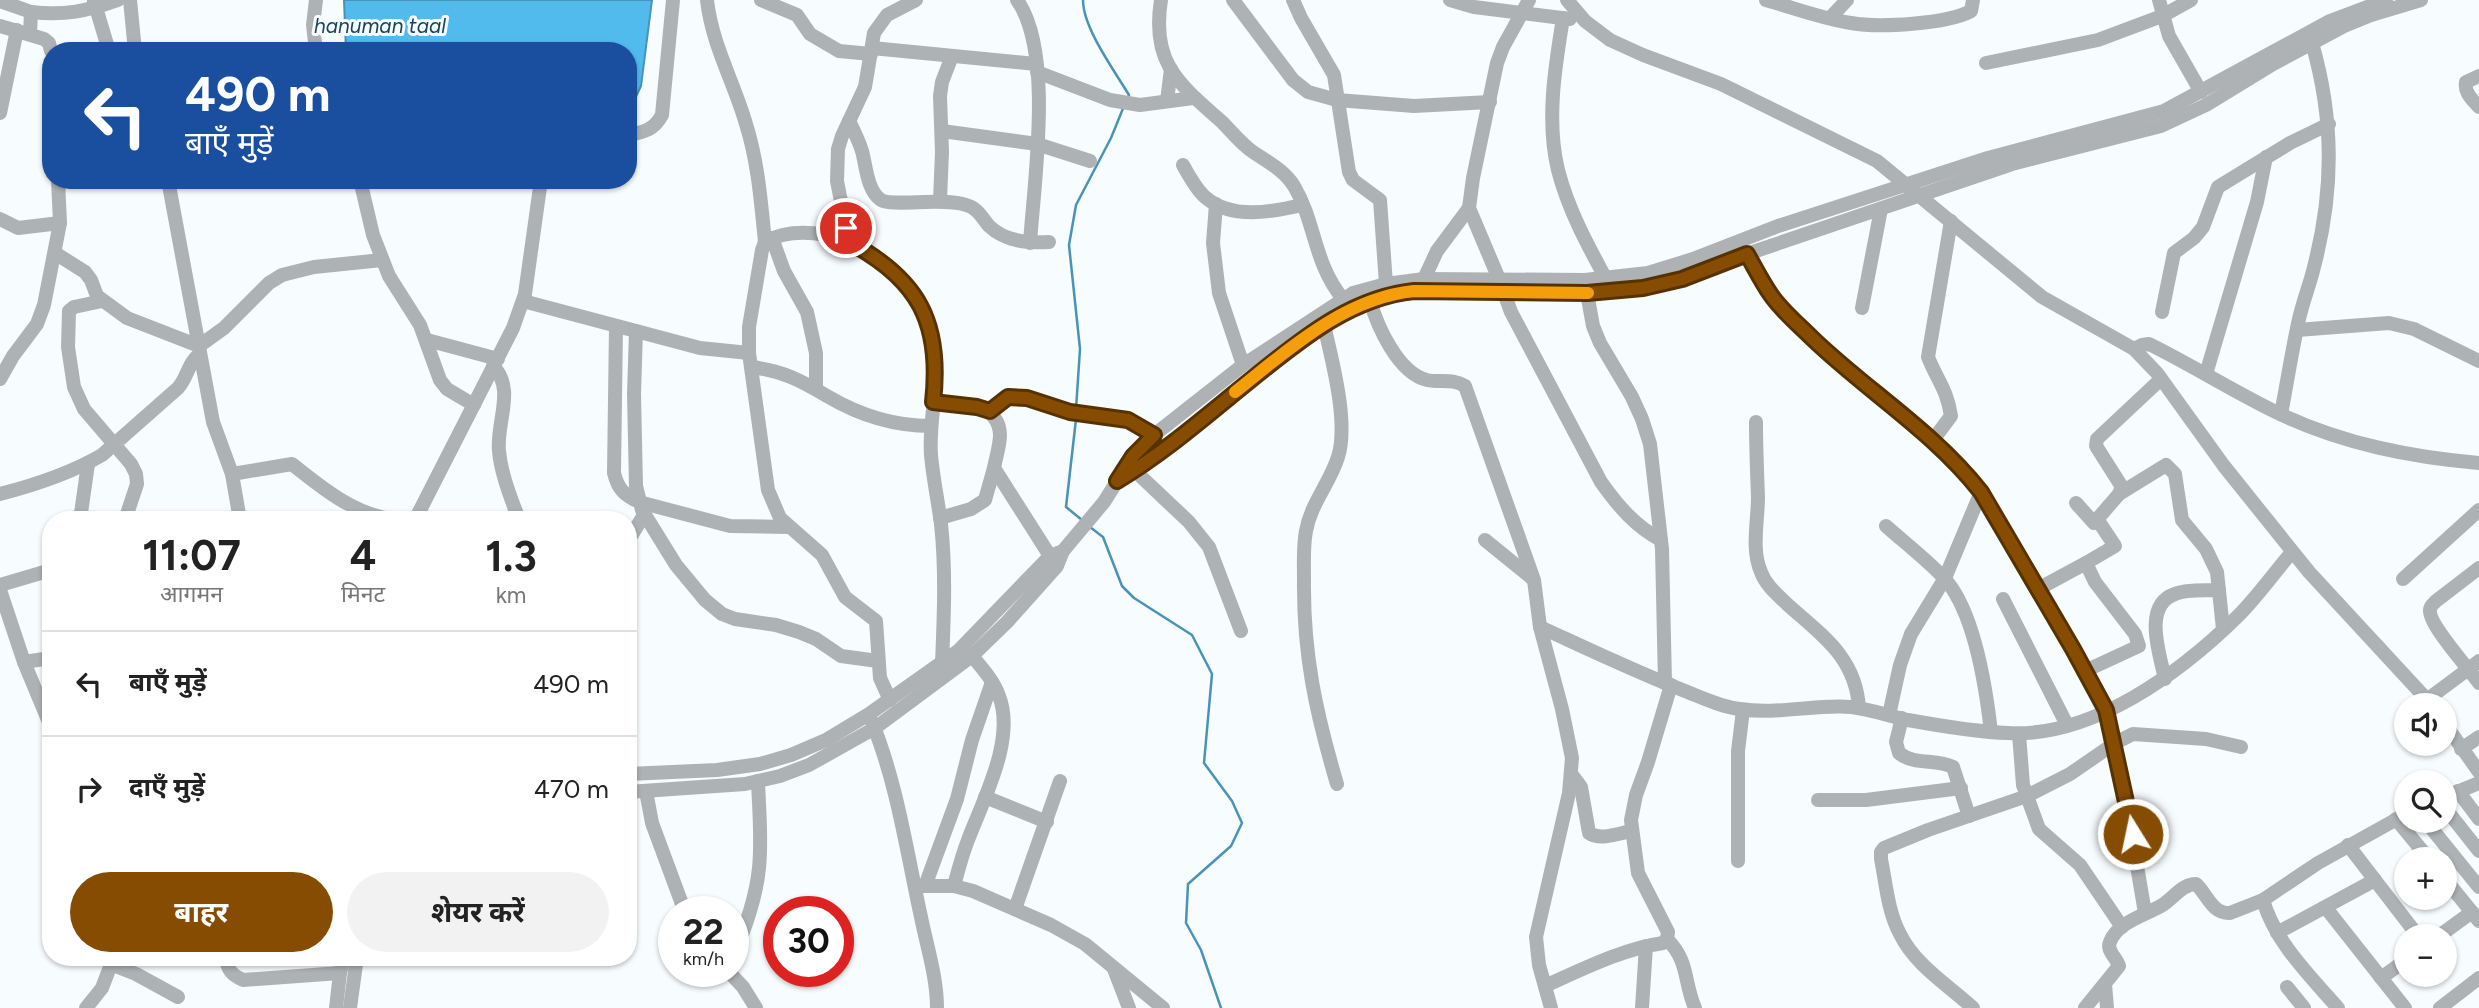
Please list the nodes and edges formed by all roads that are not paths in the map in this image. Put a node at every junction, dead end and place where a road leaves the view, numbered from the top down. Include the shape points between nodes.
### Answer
1 (118, 0) edge
2 (130, 0) edge
3 (316, 0) edge
4 (673, 0) edge
5 (707, 0) edge
6 (761, 0) edge
7 (916, 0) edge
8 (1017, 0) edge
9 (1161, 0) edge
10 (1233, 0) edge
11 (1293, 0) edge
12 (1450, 0) edge
13 (1567, 0) edge
14 (1766, 0) edge
15 (1847, 0) edge
16 (1973, 0) edge
17 (2159, 0) edge
18 (2191, 0) edge
19 (2386, 0) edge
20 (2421, 0) edge
21 (0, 1) edge
22 (96, 4) edge
23 (2350, 6) edge
24 (1526, 7) edge
25 (31, 12) junction
26 (2162, 16) junction
27 (1563, 18) junction
28 (1830, 18) junction
29 (1585, 21) junction
30 (0, 26) edge
31 (23, 32) junction
32 (48, 42) edge
33 (106, 42) edge
34 (134, 42) edge
35 (315, 42) edge
36 (2312, 43) junction
37 (871, 51) junction
38 (952, 56) junction
39 (1986, 63) dead end
40 (1036, 68) junction
41 (1171, 69) junction
42 (2479, 76) edge
43 (2201, 92) junction
44 (1194, 98) junction
45 (1337, 100) junction
46 (1167, 101) junction
47 (1490, 102) junction
48 (2479, 107) edge
49 (0, 113) edge
50 (849, 121) junction
51 (2329, 124) junction
52 (942, 131) junction
53 (637, 133) edge
54 (1037, 144) junction
55 (2266, 157) junction
56 (1090, 161) dead end
57 (1183, 165) dead end
58 (1908, 185) junction
59 (58, 189) edge
60 (171, 189) edge
61 (362, 189) edge
62 (540, 189) edge
63 (1920, 195) junction
64 (940, 200) junction
65 (1216, 204) junction
66 (1302, 205) junction
67 (1469, 208) junction
68 (1881, 209) junction
69 (0, 219) edge
70 (1951, 220) junction
71 (60, 223) junction
72 (768, 240) junction
73 (849, 242) junction
74 (1049, 242) dead end
75 (1030, 243) junction
76 (55, 253) junction
77 (1747, 254) junction
78 (382, 260) junction
79 (1424, 279) junction
80 (1606, 279) junction
81 (1386, 284) junction
82 (1502, 286) junction
83 (1587, 293) junction
84 (1343, 299) junction
85 (1370, 300) junction
86 (102, 301) junction
87 (523, 301) junction
88 (44, 305) junction
89 (1862, 308) dead end
90 (69, 311) junction
91 (2162, 312) dead end
92 (1324, 325) junction
93 (616, 326) junction
94 (2297, 330) junction
95 (636, 331) junction
96 (427, 340) junction
97 (2134, 349) junction
98 (199, 350) junction
99 (750, 360) junction
100 (496, 361) junction
101 (2479, 361) edge
102 (1243, 365) junction
103 (2206, 374) junction
104 (0, 379) edge
105 (2161, 379) junction
106 (817, 388) junction
107 (933, 402) junction
108 (474, 405) junction
109 (990, 411) junction
110 (2281, 414) junction
111 (1756, 422) dead end
112 (931, 426) junction
113 (1154, 435) junction
114 (1933, 440) junction
115 (115, 444) junction
116 (2479, 463) edge
117 (88, 464) junction
118 (994, 468) junction
119 (1134, 470) junction
120 (232, 474) junction
121 (1117, 481) junction
122 (1981, 492) junction
123 (0, 494) edge
124 (2119, 494) junction
125 (2076, 503) dead end
126 (642, 509) junction
127 (2479, 510) edge
128 (81, 511) edge
129 (128, 511) edge
130 (238, 511) edge
131 (364, 511) edge
132 (420, 511) edge
133 (516, 511) edge
134 (940, 518) junction
135 (2097, 519) junction
136 (637, 520) edge
137 (1886, 526) dead end
138 (788, 527) junction
139 (1485, 540) dead end
140 (1661, 540) junction
141 (2292, 552) junction
142 (1057, 553) junction
143 (2086, 563) junction
144 (2479, 568) edge
145 (42, 573) edge
146 (1945, 579) junction
147 (2403, 579) dead end
148 (1534, 580) junction
149 (0, 587) edge
150 (2038, 589) junction
151 (2219, 590) junction
152 (2003, 599) dead end
153 (1539, 627) junction
154 (2223, 629) junction
155 (1241, 631) dead end
156 (972, 656) junction
157 (42, 659) edge
158 (24, 662) junction
159 (878, 662) junction
160 (942, 663) junction
161 (2474, 665) edge
162 (2085, 671) junction
163 (2165, 679) junction
164 (992, 682) junction
165 (2479, 683) edge
166 (1668, 684) junction
167 (2422, 693) edge
168 (2441, 693) edge
169 (890, 700) junction
170 (42, 705) edge
171 (1858, 708) junction
172 (1742, 710) junction
173 (2106, 710) junction
174 (1895, 717) junction
175 (872, 721) junction
176 (2067, 725) junction
177 (1991, 732) junction
178 (2019, 734) junction
179 (2479, 737) edge
180 (2115, 743) junction
181 (2457, 743) edge
182 (2241, 747) dead end
183 (2461, 749) junction
184 (2479, 772) edge
185 (637, 774) edge
186 (1572, 775) junction
187 (758, 781) junction
188 (1060, 781) dead end
189 (2479, 783) edge
190 (1337, 784) dead end
191 (1961, 788) junction
192 (646, 791) junction
193 (637, 792) edge
194 (2457, 792) edge
195 (2026, 796) junction
196 (985, 797) junction
197 (2457, 799) edge
198 (1818, 800) dead end
199 (1969, 816) junction
200 (2479, 819) edge
201 (2394, 821) edge
202 (1047, 822) junction
203 (2457, 823) edge
204 (1632, 831) junction
205 (2435, 833) edge
206 (2348, 845) junction
207 (2479, 851) edge
208 (1738, 861) dead end
209 (2375, 880) junction
210 (920, 886) junction
211 (954, 886) junction
212 (2479, 887) edge
213 (2457, 894) edge
214 (679, 896) edge
215 (2263, 900) junction
216 (2326, 908) junction
217 (1015, 909) junction
218 (749, 910) edge
219 (2145, 913) junction
220 (2475, 917) edge
221 (2409, 924) edge
222 (2457, 926) edge
223 (2122, 927) junction
224 (2277, 933) junction
225 (1667, 939) junction
226 (1646, 946) junction
227 (111, 966) edge
228 (122, 966) edge
229 (228, 966) edge
230 (342, 966) edge
231 (356, 966) edge
232 (1114, 968) junction
233 (2394, 969) edge
234 (340, 973) junction
235 (2381, 978) junction
236 (2479, 978) edge
237 (2105, 984) junction
238 (1545, 986) junction
239 (742, 987) edge
240 (2287, 987) dead end
241 (178, 997) dead end
242 (92, 1006) edge
243 (336, 1008) edge
244 (349, 1008) edge
245 (756, 1008) edge
246 (937, 1008) edge
247 (1129, 1008) edge
248 (1163, 1008) edge
249 (1551, 1008) edge
250 (1642, 1008) edge
251 (1695, 1008) edge
252 (1973, 1008) edge
253 (2085, 1008) edge
254 (2107, 1008) edge
255 (2304, 1008) edge
256 (2338, 1008) edge
257 (2405, 1008) edge
258 (2440, 1008) edge

1 - 22 street
2 - 34 street
3 - 35 street
4 - 53 street via 662,115 656,126
5 - 72 street via 713,33 757,164
6 - 37 street via 797,15 810,34 839,51
7 - 37 street via 880,22
8 - 40 street via 1028,22
9 - 41 street via 1159,44
10 - 45 street via 1300,88
11 - 45 street via 1334,75
12 - 24 street via 1474,7
13 - 29 street
14 - 28 street
15 - 28 street
16 - 28 street via 1968,13 1927,22 1851,23
17 - 26 street
18 - 26 street
19 - 23 street
20 - 36 street via 2371,15
21 - 25 street
22 - 25 street via 58,15
22 - 33 street
23 - 43 street
24 - 27 street
24 - 47 street via 1500,55
25 - 31 street
26 - 39 street via 2098,40
26 - 43 street
27 - 29 street
27 - 80 street via 1554,78 1554,148 1582,235
29 - 58 street via 1610,40 1721,84 1851,146
30 - 31 street
31 - 32 street
31 - 49 street
36 - 51 street
36 - 63 street via 2161,126 2012,164
37 - 38 street
37 - 50 street via 865,87
38 - 40 street
38 - 52 street via 942,82
40 - 46 street via 1110,100 1140,105
40 - 54 street via 1040,99
41 - 44 street
41 - 46 street
42 - 48 street via 2466,82 2465,89
43 - 58 street via 2164,111 1988,158
44 - 46 street
44 - 66 street via 1287,176
45 - 47 street via 1414,106
45 - 81 street via 1349,173 1376,195 1382,207
47 - 67 street
50 - 64 street via 878,197 892,203
50 - 73 street via 838,149 837,181
51 - 55 street
51 - 94 street via 2326,212
52 - 54 street
52 - 64 street
54 - 56 street
54 - 75 street
55 - 91 street via 2216,191 2203,227 2174,253
55 - 103 street
57 - 65 street via 1199,191
58 - 63 street
58 - 80 street via 1778,226 1693,259 1648,273
59 - 71 street
60 - 98 street
61 - 78 street
62 - 87 street
63 - 68 street
63 - 70 street
64 - 75 street via 969,205 1002,236
65 - 66 street via 1259,213
65 - 102 street via 1213,243 1219,293
66 - 84 street via 1321,265
67 - 79 street via 1437,251
67 - 82 street
68 - 77 street
68 - 89 street
69 - 71 street via 18,228
70 - 97 street via 2042,297
70 - 114 street via 1928,357 1944,385 1951,416
71 - 76 street
72 - 73 street via 811,233
72 - 99 street via 749,327
72 - 106 street via 807,312 816,353
73 - 107 street via 897,273 922,311 933,342
74 - 75 street
76 - 86 street via 85,272
76 - 88 street
77 - 83 street via 1682,279
77 - 114 street via 1783,310
78 - 96 street
78 - 98 street via 282,275
79 - 81 street
79 - 82 street
80 - 82 street
81 - 84 street
82 - 83 street
82 - 85 street via 1394,293
82 - 140 street via 1511,312 1601,482 1619,508
83 - 140 street via 1600,343 1632,397 1650,444
84 - 102 street
85 - 92 street
85 - 148 street via 1386,340 1416,375 1465,386
86 - 90 street
86 - 98 street via 127,318
87 - 93 street
87 - 100 street
88 - 90 street
88 - 104 street via 37,324
90 - 115 street via 74,387 84,409
92 - 119 street
92 - 190 street via 1338,391 1341,438 1339,455 1306,531 1304,596 1309,674
93 - 95 street
93 - 126 street via 614,473 620,491
94 - 101 street via 2389,323 2414,329
94 - 110 street
95 - 99 street
95 - 126 street via 635,443
96 - 100 street
96 - 108 street via 440,380
97 - 103 street via 2149,344
97 - 105 street
98 - 115 street via 178,388
98 - 120 street via 214,422
99 - 106 street
99 - 138 street via 768,490
100 - 108 street
100 - 133 street via 505,390 499,450
102 - 113 street
103 - 110 street
105 - 124 street via 2097,439 2096,446 2122,487
105 - 141 street
106 - 112 street via 874,418
107 - 109 street
107 - 112 street
108 - 132 street
109 - 113 street via 1008,397 1027,398 1070,412 1128,420
109 - 118 street via 1000,435
110 - 116 street via 2378,448
111 - 171 street via 1756,544 1761,573 1770,588 1842,657 1856,682
112 - 134 street
113 - 121 street
114 - 122 street
115 - 117 street
115 - 129 street via 136,474
117 - 123 street
117 - 128 street
118 - 134 street via 985,500
118 - 142 street
119 - 121 street
119 - 155 street via 1209,547
120 - 130 street
120 - 131 street via 292,464
121 - 142 street
122 - 146 street
122 - 150 street
124 - 135 street
124 - 151 street via 2166,465 2175,474 2182,520 2206,549 2217,572
125 - 135 street via 2094,523
126 - 136 street
126 - 138 street via 730,526
126 - 159 street via 676,565 722,614 776,625 816,639 841,656
127 - 147 street
134 - 160 street via 945,599
135 - 143 street via 2115,546
137 - 146 street
138 - 159 street via 822,555 845,597 876,621
139 - 148 street
140 - 166 street
141 - 154 street
141 - 167 street
142 - 156 street via 1058,566
142 - 160 street
143 - 150 street
143 - 162 street via 2095,582 2136,634 2139,646
144 - 161 street via 2430,607 2437,628
145 - 149 street
146 - 174 street via 1910,634 1900,665
146 - 177 street via 1970,630
148 - 153 street
149 - 158 street
150 - 162 street
151 - 154 street
151 - 163 street via 2175,593 2164,600 2156,614 2156,632
152 - 176 street
153 - 166 street
153 - 186 street via 1562,709
154 - 163 street
156 - 164 street
156 - 175 street
157 - 158 street
158 - 170 street
159 - 169 street
160 - 169 street
161 - 165 street
161 - 168 street
162 - 173 street
163 - 173 street
164 - 196 street via 1000,697 1002,734
164 - 210 street via 957,799
166 - 172 street
166 - 204 street via 1632,807
169 - 175 street
171 - 172 street
171 - 174 street
172 - 208 street
173 - 176 street
173 - 180 street
174 - 177 street
174 - 191 street via 1899,753 1913,761 1949,765
175 - 185 street via 760,764
175 - 187 street via 809,765
175 - 210 street
176 - 178 street
177 - 178 street
178 - 195 street
179 - 183 street
180 - 182 street via 2133,734 2206,739
180 - 195 street via 2070,774
180 - 219 street
181 - 183 street
183 - 184 street
186 - 204 street via 1581,787 1589,833 1601,837
186 - 238 street via 1536,937
187 - 192 street
187 - 218 street via 761,844
188 - 202 street
189 - 194 street
191 - 198 street via 1897,798
191 - 199 street
192 - 193 street
192 - 214 street via 652,823
195 - 199 street
195 - 223 street via 2039,829 2080,865
196 - 202 street
196 - 211 street
197 - 200 street
199 - 252 street via 1891,843 1881,852 1900,934 1911,951
201 - 206 street
202 - 217 street
203 - 207 street
204 - 225 street via 1638,873 1668,932
205 - 212 street
206 - 209 street
206 - 215 street
209 - 216 street
209 - 221 street
210 - 211 street
210 - 246 street
211 - 217 street
213 - 220 street
215 - 219 street via 2225,914 2192,884
215 - 224 street
216 - 224 street
216 - 235 street
217 - 232 street via 1085,944
219 - 223 street
220 - 222 street
223 - 237 street via 2109,946 2119,967
224 - 256 street
225 - 226 street
225 - 251 street via 1685,965
226 - 238 street
226 - 250 street
227 - 242 street
228 - 241 street
229 - 234 street via 233,976 243,980
230 - 234 street
231 - 244 street
232 - 247 street
232 - 248 street
233 - 235 street
234 - 243 street
235 - 257 street
236 - 258 street
237 - 253 street
237 - 254 street
238 - 249 street
239 - 245 street
240 - 255 street

